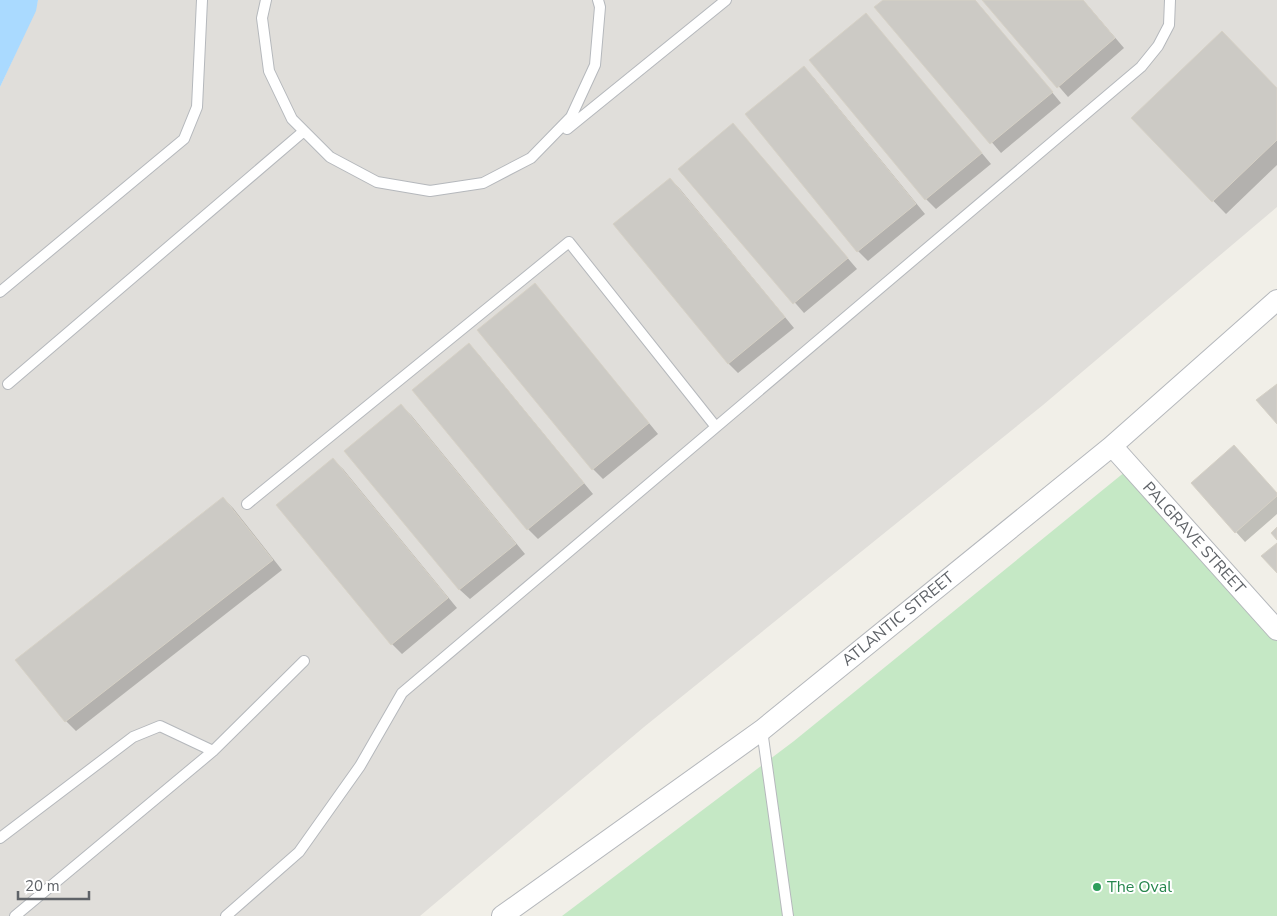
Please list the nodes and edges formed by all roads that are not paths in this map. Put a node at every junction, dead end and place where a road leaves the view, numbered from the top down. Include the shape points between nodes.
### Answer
1 (202, 0) edge
2 (266, 0) edge
3 (598, 0) edge
4 (726, 0) edge
5 (1170, 0) edge
6 (304, 131) junction
7 (530, 158) junction
8 (0, 292) edge
9 (1277, 300) edge
10 (8, 384) dead end
11 (716, 427) junction
12 (1112, 446) junction
13 (247, 504) dead end
14 (1277, 630) edge
15 (304, 660) dead end
16 (762, 730) junction
17 (213, 751) junction
18 (0, 838) edge
19 (15, 916) edge
20 (226, 916) edge
21 (502, 916) edge
22 (788, 916) edge

1 - 8 lane via 197,107 184,139
2 - 6 lane via 262,18 270,71 292,119
3 - 7 lane via 595,64 571,117
4 - 7 lane
5 - 11 lane via 1169,25 1141,67
6 - 7 lane via 330,157 377,182 430,191 483,182
6 - 10 lane
9 - 12 street, ATLANTIC STREET
11 - 13 lane via 569,242
11 - 20 lane via 402,693 360,766 299,852
12 - 14 street, PALGRAVE STREET
12 - 16 street, ATLANTIC STREET
15 - 17 lane
16 - 21 street, ATLANTIC STREET
16 - 22 lane
17 - 18 lane via 160,726 133,737
17 - 19 lane

